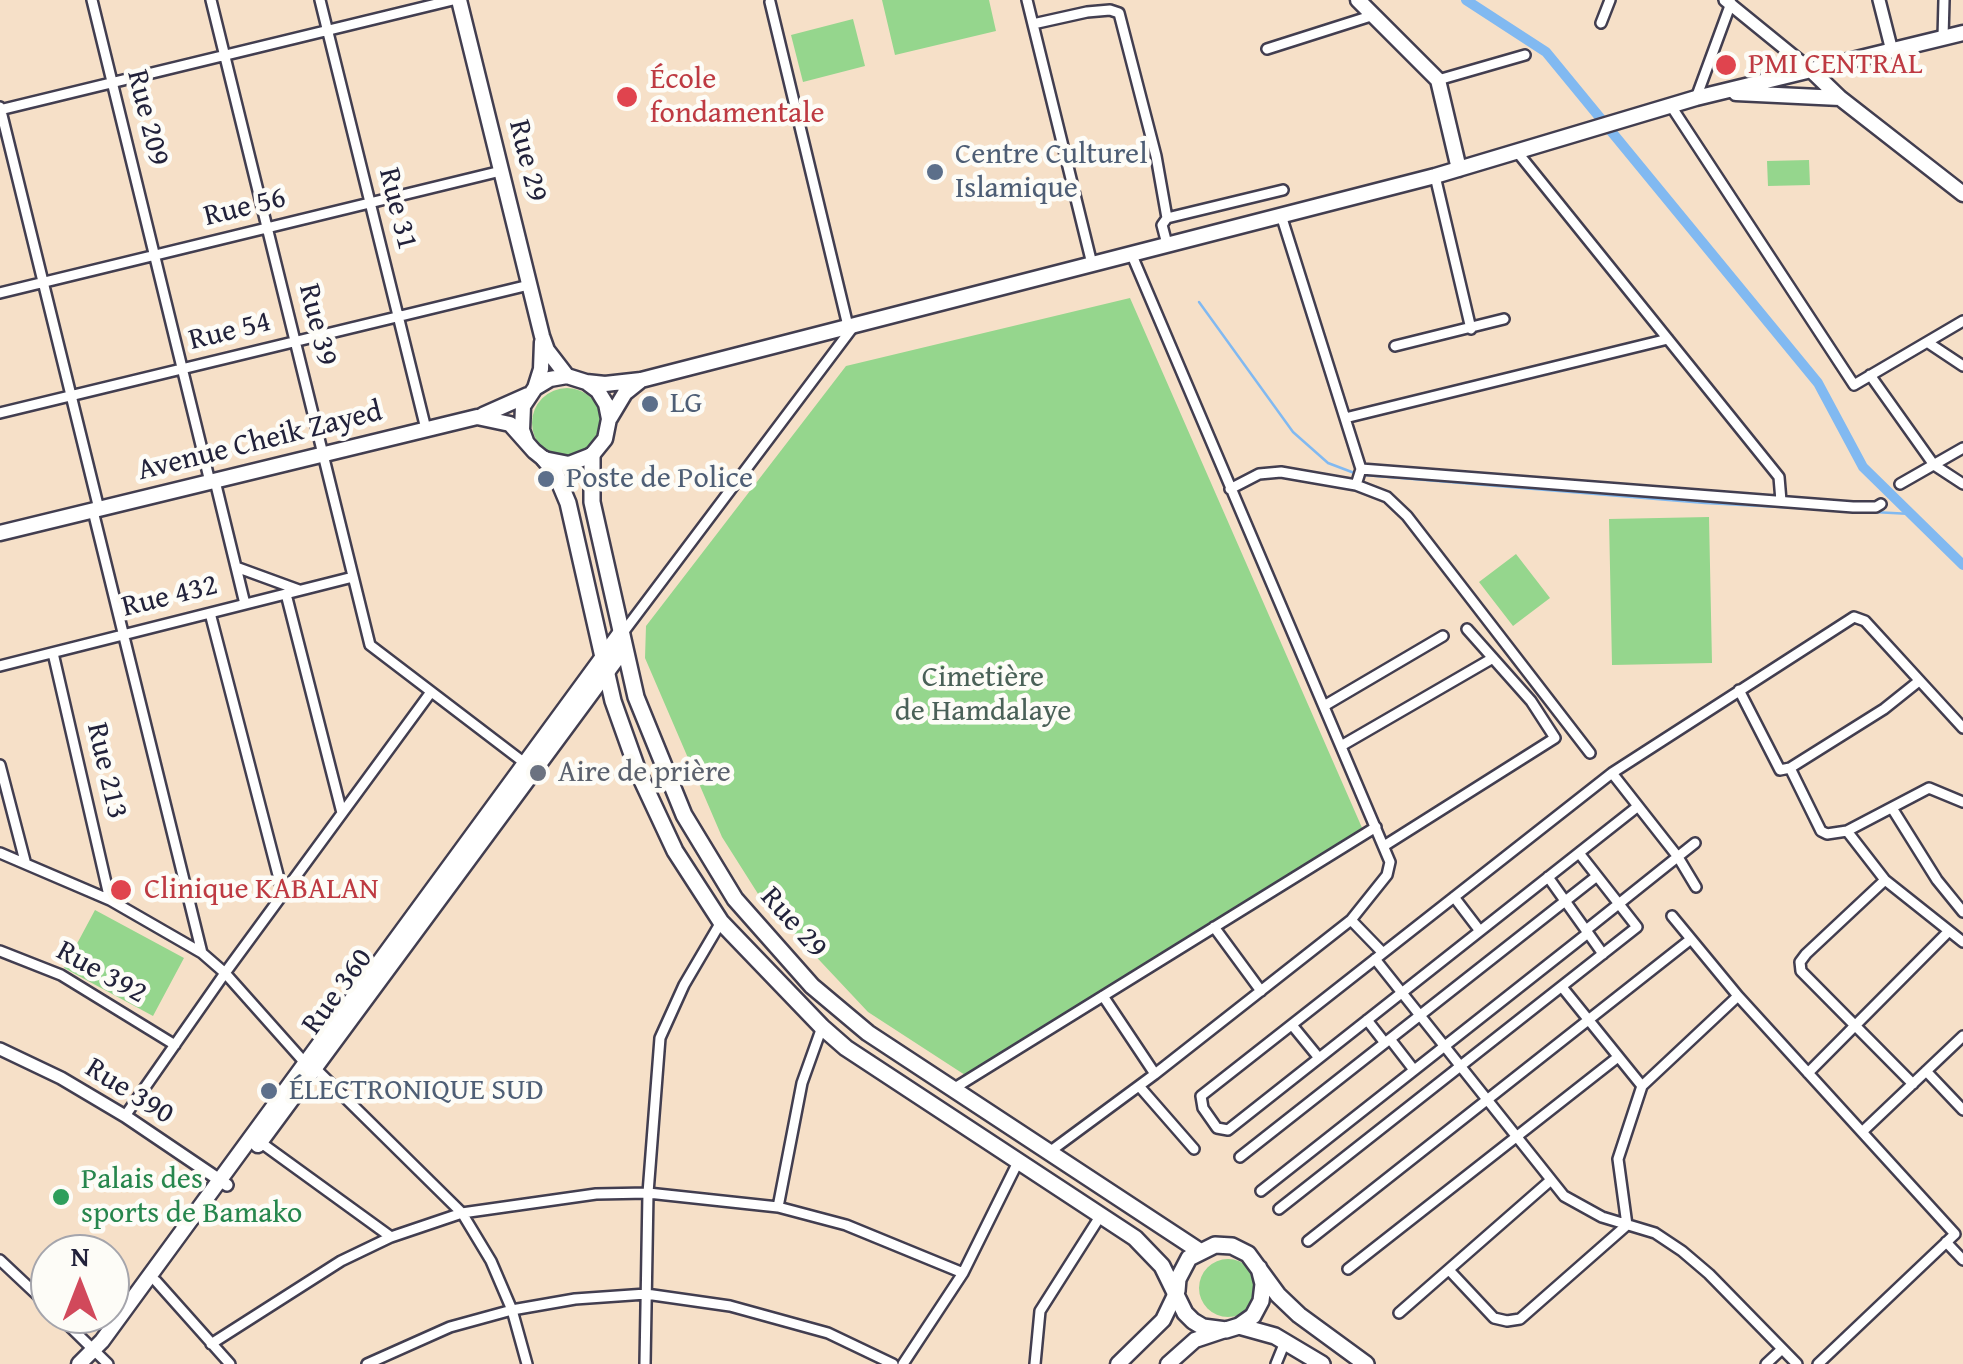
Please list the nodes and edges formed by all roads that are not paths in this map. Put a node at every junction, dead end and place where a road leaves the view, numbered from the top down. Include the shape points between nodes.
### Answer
1 (92, 0) edge
2 (211, 0) edge
3 (320, 0) edge
4 (456, 0) edge
5 (1028, 0) edge
6 (1358, 0) edge
7 (1610, 0) edge
8 (1879, 0) edge
9 (1944, 0) edge
10 (1729, 1) edge
11 (770, 2) dead end
12 (1374, 15) junction
13 (1601, 23) dead end
14 (1034, 24) junction
15 (328, 30) junction
16 (1963, 33) edge
17 (1943, 38) junction
18 (1267, 49) dead end
19 (1892, 51) junction
20 (1525, 55) dead end
21 (225, 56) junction
22 (1811, 70) junction
23 (1438, 80) junction
24 (112, 83) junction
25 (1720, 92) junction
26 (1696, 98) junction
27 (1840, 98) junction
28 (1671, 106) junction
29 (0, 109) edge
30 (1518, 153) junction
31 (1459, 169) junction
32 (502, 171) junction
33 (1436, 176) junction
34 (1283, 190) dead end
35 (1962, 192) edge
36 (370, 203) junction
37 (1281, 215) junction
38 (1167, 218) junction
39 (267, 228) junction
40 (1166, 244) junction
41 (1131, 254) junction
42 (154, 256) junction
43 (1092, 264) junction
44 (43, 282) junction
45 (530, 284) junction
46 (0, 293) edge
47 (398, 316) junction
48 (1504, 319) dead end
49 (1963, 320) edge
50 (851, 326) junction
51 (1472, 329) junction
52 (542, 336) junction
53 (1668, 339) junction
54 (295, 342) junction
55 (1927, 342) junction
56 (1395, 346) dead end
57 (1963, 366) edge
58 (182, 369) junction
59 (1870, 375) junction
60 (567, 376) junction
61 (642, 380) junction
62 (586, 382) junction
63 (532, 392) junction
64 (71, 396) junction
65 (0, 414) edge
66 (477, 417) junction
67 (1345, 418) junction
68 (609, 419) junction
69 (426, 430) junction
70 (526, 441) junction
71 (1963, 448) edge
72 (323, 454) junction
73 (592, 455) junction
74 (544, 459) junction
75 (1934, 465) junction
76 (1361, 469) junction
77 (212, 482) junction
78 (1900, 484) dead end
79 (1963, 484) edge
80 (1356, 485) junction
81 (1230, 488) junction
82 (1781, 500) junction
83 (1880, 504) dead end
84 (96, 510) junction
85 (0, 533) edge
86 (236, 567) junction
87 (353, 578) junction
88 (301, 590) junction
89 (286, 594) junction
90 (246, 604) junction
91 (210, 613) junction
92 (1466, 629) dead end
93 (124, 635) junction
94 (1443, 636) dead end
95 (622, 639) junction
96 (52, 653) junction
97 (1493, 658) junction
98 (605, 664) junction
99 (0, 666) edge
100 (1919, 681) junction
101 (1738, 690) junction
102 (431, 692) junction
103 (1324, 706) junction
104 (1963, 728) edge
105 (1341, 746) junction
106 (1590, 753) dead end
107 (526, 764) junction
108 (0, 765) edge
109 (1790, 768) junction
110 (1612, 772) junction
111 (1963, 802) edge
112 (1638, 807) junction
113 (1892, 808) junction
114 (342, 813) junction
115 (1376, 827) junction
116 (1848, 831) junction
117 (1695, 843) dead end
118 (1384, 846) junction
119 (0, 853) edge
120 (1578, 853) junction
121 (1678, 857) junction
122 (25, 861) junction
123 (1597, 876) junction
124 (1548, 877) junction
125 (1885, 880) junction
126 (1696, 887) dead end
127 (283, 894) junction
128 (1454, 897) junction
129 (110, 900) junction
130 (1565, 901) junction
131 (1619, 903) junction
132 (1963, 912) edge
133 (1672, 916) dead end
134 (1351, 920) junction
135 (722, 922) junction
136 (1214, 928) junction
137 (1480, 931) junction
138 (1587, 931) junction
139 (1949, 931) junction
140 (1691, 939) junction
141 (1963, 942) edge
142 (0, 951) edge
143 (202, 953) junction
144 (1603, 954) junction
145 (1379, 956) junction
146 (225, 973) junction
147 (1562, 986) junction
148 (1260, 991) junction
149 (1402, 993) junction
150 (1102, 996) junction
151 (1738, 996) junction
152 (1420, 1016) junction
153 (1367, 1020) junction
154 (1588, 1020) junction
155 (1856, 1024) junction
156 (1292, 1025) junction
157 (822, 1027) junction
158 (1963, 1036) edge
159 (1388, 1041) junction
160 (174, 1045) junction
161 (1444, 1046) junction
162 (0, 1049) edge
163 (1618, 1057) junction
164 (1319, 1058) junction
165 (1460, 1066) junction
166 (311, 1067) junction
167 (1414, 1070) junction
168 (1926, 1071) junction
169 (1808, 1073) junction
170 (1156, 1074) junction
171 (1913, 1084) junction
172 (1140, 1086) junction
173 (1642, 1086) junction
174 (953, 1089) junction
175 (1487, 1100) junction
176 (1963, 1110) edge
177 (125, 1116) junction
178 (1862, 1132) junction
179 (1517, 1136) junction
180 (260, 1142) junction
181 (1194, 1149) dead end
182 (1048, 1154) junction
183 (1240, 1158) dead end
184 (1018, 1162) junction
185 (1552, 1180) junction
186 (223, 1183) junction
187 (1261, 1191) dead end
188 (648, 1193) junction
189 (778, 1208) junction
190 (1279, 1209) dead end
191 (462, 1213) junction
192 (1100, 1215) junction
193 (1627, 1225) junction
194 (1959, 1230) edge
195 (391, 1237) junction
196 (1308, 1241) dead end
197 (1946, 1242) junction
198 (1198, 1250) junction
199 (0, 1260) edge
200 (1963, 1260) edge
201 (1259, 1268) junction
202 (1348, 1270) dead end
203 (1449, 1270) junction
204 (964, 1273) junction
205 (156, 1281) junction
206 (30, 1288) edge
207 (1177, 1291) junction
208 (646, 1294) junction
209 (512, 1310) junction
210 (1399, 1314) dead end
211 (1233, 1328) junction
212 (75, 1334) edge
213 (1286, 1342) junction
214 (211, 1344) junction
215 (1782, 1349) junction
216 (97, 1358) edge
217 (79, 1364) edge
218 (230, 1364) edge
219 (368, 1364) edge
220 (527, 1364) edge
221 (645, 1364) edge
222 (893, 1364) edge
223 (903, 1364) edge
224 (1035, 1364) edge
225 (1118, 1364) edge
226 (1168, 1364) edge
227 (1276, 1364) edge
228 (1322, 1364) edge
229 (1366, 1364) edge
230 (1766, 1364) edge
231 (1797, 1364) edge
232 (1818, 1364) edge

1 - 24 street, Rue 209
2 - 21 street, Rue 39
3 - 15 street, Rue 31
4 - 15 street
4 - 32 main road, Rue 29
5 - 14 street
6 - 12 main road
7 - 13 street
8 - 19 street
9 - 17 street
10 - 22 street
10 - 26 street
11 - 50 street
12 - 18 street
12 - 23 main road
14 - 38 street via 1086,12 1119,13
14 - 43 street
15 - 21 street
15 - 36 street, Rue 31
16 - 17 main road
17 - 19 main road
19 - 22 main road
20 - 23 street
21 - 24 street
21 - 39 street, Rue 39
22 - 25 main road
22 - 27 main road
23 - 31 main road
24 - 29 street
24 - 42 street, Rue 209
25 - 26 main road
25 - 27 main road
26 - 28 main road
27 - 35 main road
28 - 30 main road
28 - 59 street via 1854,384
29 - 44 street
30 - 31 main road
30 - 53 street
31 - 33 main road
32 - 36 street, Rue 56
32 - 45 main road, Rue 29
33 - 37 main road
33 - 51 street
34 - 38 street
36 - 39 street, Rue 56
36 - 47 street, Rue 31
37 - 40 main road
37 - 67 street
38 - 40 street
39 - 42 street, Rue 56
39 - 54 street, Rue 39
40 - 41 main road
41 - 43 main road
41 - 81 street
42 - 44 street, Rue 56
42 - 58 street, Rue 209
43 - 50 main road
44 - 46 street, Rue 56
44 - 64 street
45 - 47 street, Rue 54
45 - 52 main road, Rue 29
47 - 54 street, Rue 54
47 - 69 street, Rue 31
48 - 51 street
49 - 55 street
50 - 61 main road
50 - 95 street
51 - 56 street
52 - 60 main road, Rue 29
52 - 63 main road, Rue 29
53 - 67 street
53 - 82 street via 1779,477
54 - 58 street, Rue 54
54 - 72 street, Rue 39
55 - 57 street
55 - 59 street
58 - 64 street, Rue 54
58 - 77 street, Rue 209
59 - 75 street
60 - 62 main road
60 - 63 main road
61 - 62 main road
61 - 68 main road
62 - 68 main road via 598,391
63 - 66 main road, Avenue Cheik Zayed
63 - 70 main road via 521,418
64 - 65 street, Rue 54
64 - 84 street
66 - 69 main road, Avenue Cheik Zayed
66 - 70 main road via 510,424
67 - 76 street
68 - 73 main road
69 - 72 main road, Avenue Cheik Zayed
70 - 74 main road
71 - 75 street
72 - 77 main road, Avenue Cheik Zayed
72 - 87 street, Rue 39
73 - 74 main road via 568,464
73 - 95 main road, Rue 29 via 592,502
74 - 98 main road via 568,503
75 - 78 street
75 - 79 street
76 - 80 street
76 - 82 street
77 - 84 main road, Avenue Cheik Zayed
77 - 86 street, Rue 209
80 - 81 street via 1281,472
80 - 106 street via 1386,497 1407,516
81 - 103 street
82 - 83 street
84 - 85 main road, Avenue Cheik Zayed
84 - 93 street
86 - 88 street
86 - 90 street, Rue 209
87 - 88 street, Rue 432
87 - 102 street, Rue 39 via 370,645
88 - 89 street, Rue 432
89 - 90 street, Rue 432
89 - 114 street
90 - 91 street, Rue 432
91 - 93 street, Rue 432
91 - 127 street
92 - 97 street
93 - 96 street, Rue 432
93 - 143 street
94 - 103 street
95 - 98 main road, Rue 360
95 - 174 main road, Rue 29 via 636,698 678,800 735,899 812,986
96 - 99 street, Rue 432
96 - 129 street, Rue 213
97 - 105 street
97 - 118 street via 1556,738
98 - 107 main road
98 - 135 main road via 639,774 675,851
98 - 166 main road, Rue 360
100 - 101 street via 1854,617
100 - 104 street
100 - 109 street
101 - 109 street via 1780,770
101 - 110 street
102 - 107 street, Rue 39
102 - 114 street
103 - 105 street
105 - 115 street
107 - 166 main road
108 - 122 street
109 - 116 street via 1822,832
110 - 112 street
110 - 128 street
111 - 113 street via 1930,788
112 - 120 street
112 - 121 street
113 - 116 street
113 - 132 street
114 - 127 street
115 - 118 street
115 - 136 street
116 - 125 street
117 - 121 street
118 - 134 street via 1387,875
119 - 122 street
120 - 123 street
120 - 124 street
121 - 126 street
121 - 131 street
122 - 129 street
123 - 130 street
123 - 131 street
124 - 130 street
124 - 137 street
125 - 139 street
125 - 155 street via 1800,962 1801,972
127 - 146 street
128 - 137 street
128 - 145 street
129 - 143 street
130 - 138 street
130 - 152 street
131 - 138 street
131 - 144 street via 1638,927
133 - 140 street
134 - 145 street
134 - 148 street
135 - 157 main road
135 - 188 street via 660,1038
136 - 148 street
136 - 150 street
137 - 149 street
138 - 144 street
138 - 161 street
139 - 141 street
139 - 155 street
140 - 151 street
140 - 154 street
142 - 160 street, Rue 392 via 61,975
143 - 146 street
144 - 147 street
145 - 149 street
145 - 156 street
146 - 160 street
146 - 166 street
147 - 154 street
147 - 165 street
148 - 170 street
149 - 152 street
149 - 153 street
150 - 170 street
150 - 174 street
151 - 169 street
151 - 173 street
152 - 159 street
152 - 161 street
153 - 159 street
153 - 164 street
154 - 163 street
154 - 175 street
155 - 169 street
155 - 171 street
156 - 164 street
156 - 164 street via 1202,1096 1217,1128 1228,1130
157 - 184 main road
157 - 189 street via 802,1083
158 - 168 street
159 - 167 street
159 - 183 street
160 - 177 street
161 - 165 street
161 - 167 street
162 - 177 street, Rue 390
163 - 173 street
163 - 179 street
165 - 175 street
165 - 190 street
166 - 180 main road, Rue 360
166 - 186 main road
166 - 191 street
167 - 187 street
168 - 171 street
168 - 176 street
169 - 178 street
170 - 172 street
171 - 178 street
172 - 181 street
172 - 182 street
173 - 193 street via 1618,1159
174 - 182 main road, Rue 29
175 - 179 street
175 - 196 street
177 - 186 street, Rue 390
178 - 194 street
179 - 185 street
179 - 202 street
180 - 186 main road, Rue 360
180 - 195 street
182 - 198 main road, Rue 29
184 - 192 main road
184 - 204 street
185 - 193 street via 1580,1206
185 - 203 street
186 - 205 main road, Rue 360
186 - 216 main road
188 - 189 street
188 - 191 street
188 - 208 street
189 - 204 street via 846,1225
191 - 195 street
191 - 209 street
192 - 207 main road via 1136,1238
192 - 224 street via 1040,1311
193 - 203 street via 1508,1322 1494,1318
193 - 215 street via 1682,1250
194 - 197 street
195 - 214 street via 340,1261
197 - 200 street
197 - 232 street
198 - 201 main road via 1232,1246
198 - 207 main road via 1182,1268
199 - 206 street
201 - 211 main road via 1262,1301
201 - 229 main road via 1299,1315
203 - 210 street
204 - 223 street
205 - 214 street
205 - 216 main road, Rue 360
207 - 211 main road via 1193,1321 1214,1330
207 - 225 main road via 1163,1320
208 - 209 street
208 - 221 street
208 - 222 street via 730,1306 828,1333
209 - 219 street via 450,1327
209 - 220 street
211 - 213 main road
211 - 226 main road via 1194,1340
212 - 216 street
213 - 227 street
213 - 228 main road
214 - 218 street
215 - 230 street
215 - 231 street
216 - 217 main road

